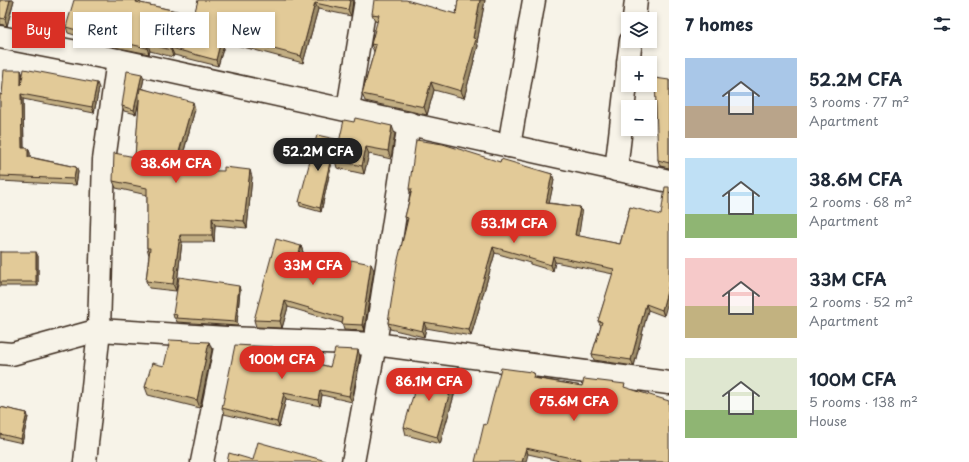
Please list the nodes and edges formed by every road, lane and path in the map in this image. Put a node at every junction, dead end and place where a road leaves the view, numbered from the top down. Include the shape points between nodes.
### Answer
1 (366, 0) edge
2 (534, 0) edge
3 (636, 0) edge
4 (635, 12) edge
5 (0, 37) edge
6 (118, 60) junction
7 (625, 92) edge
8 (348, 109) junction
9 (409, 123) junction
10 (509, 146) junction
11 (616, 170) junction
12 (669, 181) edge
13 (99, 330) junction
14 (227, 338) junction
15 (375, 344) junction
16 (0, 353) edge
17 (669, 383) edge
18 (85, 462) edge
19 (202, 462) edge
20 (353, 462) edge

1 - 8 street
2 - 10 street
3 - 4 street
5 - 6 street
6 - 8 street
6 - 13 street via 104,160
7 - 11 street
8 - 9 street
9 - 10 street
9 - 15 street
10 - 11 street
11 - 12 street
13 - 14 street
13 - 16 street via 12,354
13 - 18 street
14 - 15 street
14 - 19 street
15 - 17 street
15 - 20 street

